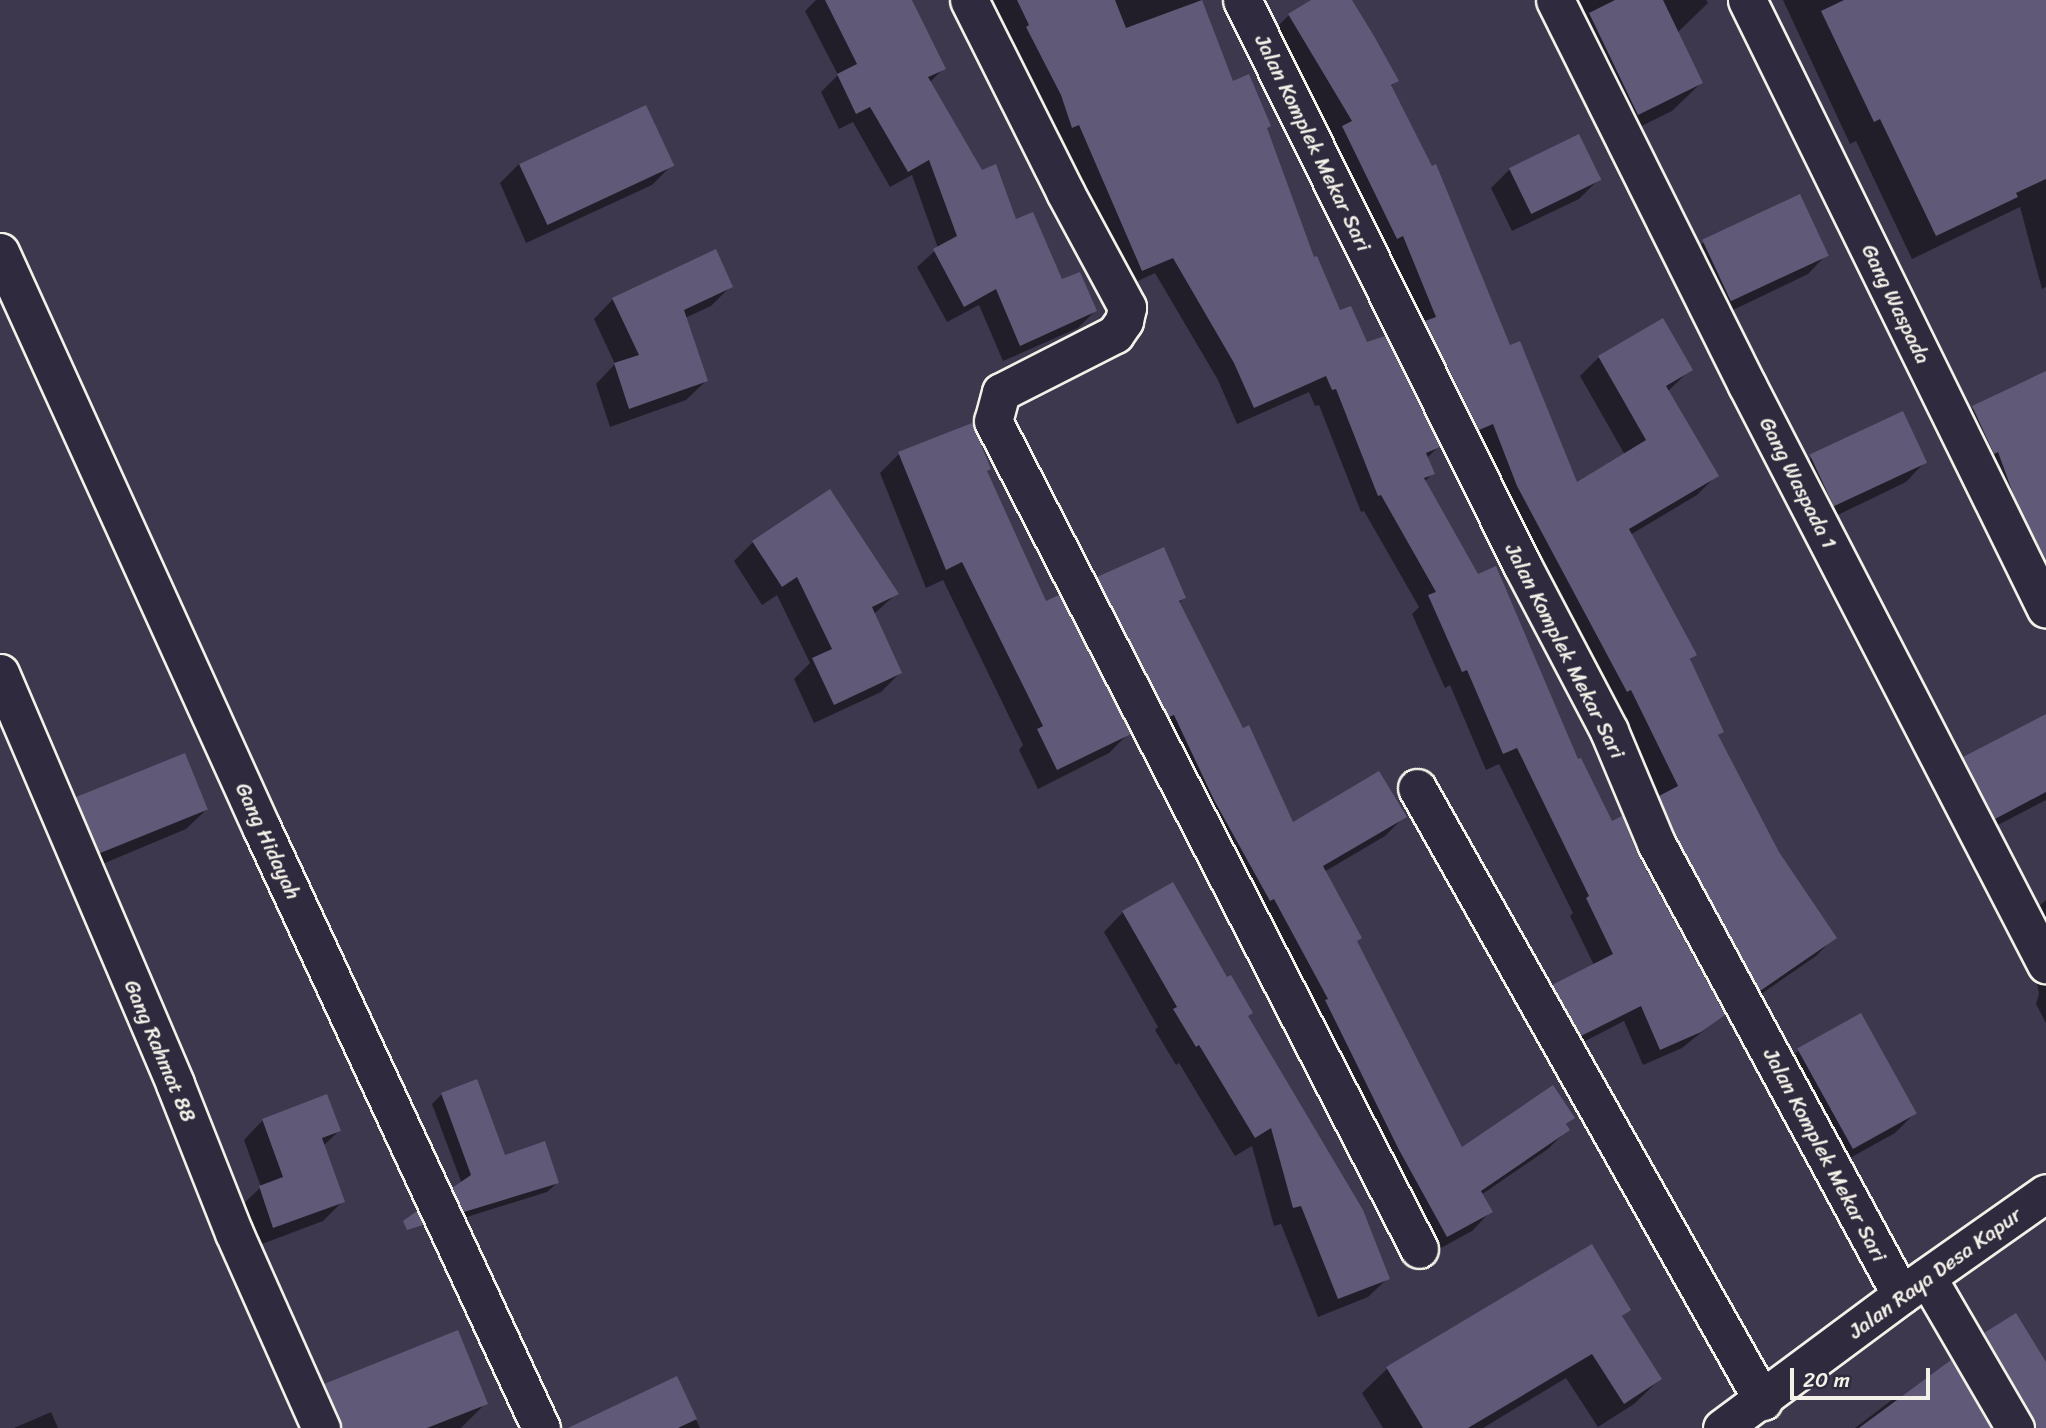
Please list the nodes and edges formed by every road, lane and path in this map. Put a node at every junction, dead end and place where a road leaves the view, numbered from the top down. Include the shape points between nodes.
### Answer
1 (969, 0) edge
2 (1242, 0) edge
3 (1555, 0) edge
4 (1747, 0) edge
5 (0, 252) edge
6 (2046, 608) edge
7 (0, 673) edge
8 (1417, 788) dead end
9 (2046, 964) edge
10 (2046, 1194) edge
11 (1419, 1249) dead end
12 (1914, 1286) junction
13 (1763, 1401) junction
14 (321, 1428) edge
15 (541, 1428) edge
16 (1722, 1428) edge
17 (2015, 1428) edge

1 - 11 street via 1127,307 1115,334 1001,392 993,421
2 - 12 street, Jalan Komplek Mekar Sari via 1515,552 1609,731 1656,843
3 - 9 street, Gang Waspada 1
4 - 6 street, Gang Waspada
5 - 15 street, Gang Hidayah
7 - 14 street, Gang Rahmat 88 via 234,1233
8 - 13 street
10 - 12 street, Jalan Raya Desa Kapur
12 - 13 street, Jalan Raya Desa Kapur
12 - 17 street, Jalan Komplek Mekar Sari
13 - 16 street, Jalan Raya Desa Kapur

